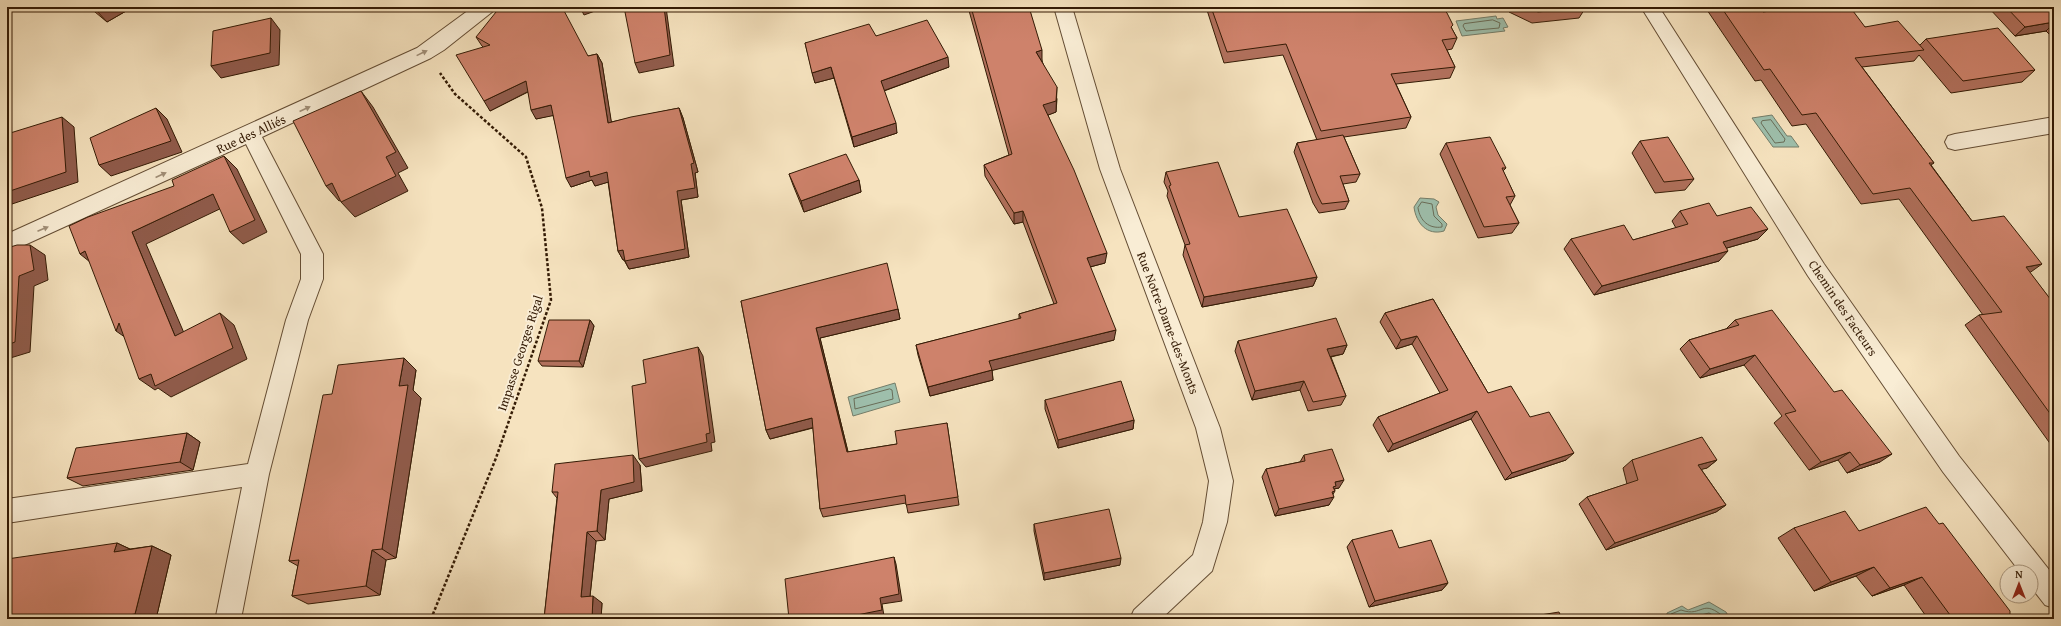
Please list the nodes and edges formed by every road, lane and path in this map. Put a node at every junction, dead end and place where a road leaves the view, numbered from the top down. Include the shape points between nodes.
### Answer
1 (485, 7) edge
2 (1063, 7) edge
3 (1650, 7) edge
4 (424, 53) junction
5 (2054, 125) edge
6 (251, 134) junction
7 (1954, 142) dead end
8 (7, 244) edge
9 (257, 474) junction
10 (7, 511) edge
11 (2054, 596) edge
12 (229, 616) dead end
13 (431, 619) edge
14 (1143, 619) edge

1 - 4 street, Rue des Alliés via 437,46
2 - 14 street, Rue Notre-Dame-des-Monts via 1110,169 1208,428 1221,481 1215,522 1203,562
3 - 11 street, Chemin des Facteurs via 1816,270 1951,464
6 -> 4 street, Rue des Alliés
4 - 13 path, Impasse Georges Rigal via 455,94 526,157 542,208 551,300 496,458
5 - 7 street
8 -> 6 street, Rue des Alliés
6 - 9 street via 312,254 312,279 297,320
9 - 10 street
9 - 12 street

